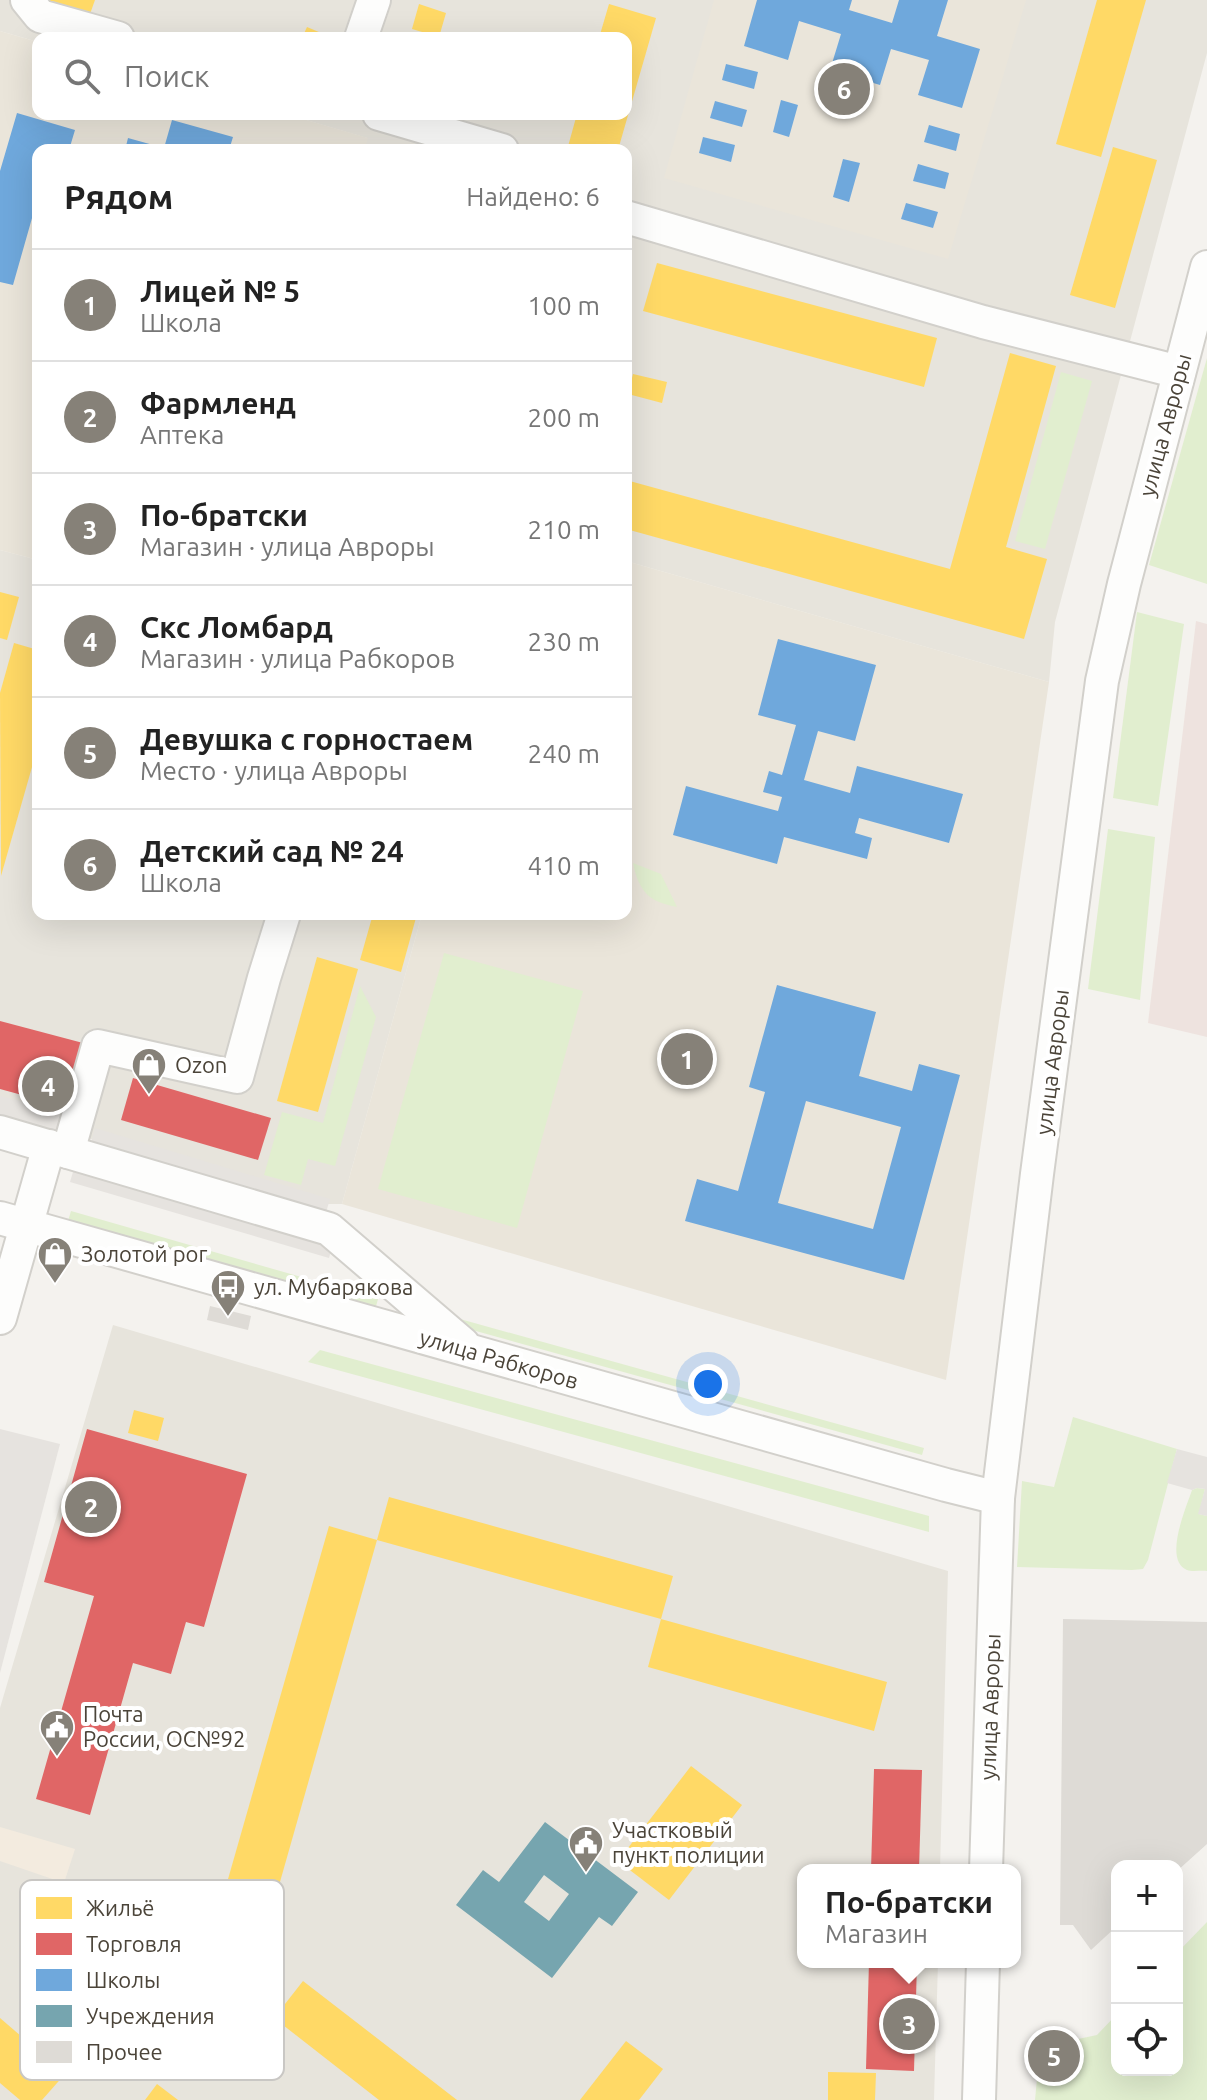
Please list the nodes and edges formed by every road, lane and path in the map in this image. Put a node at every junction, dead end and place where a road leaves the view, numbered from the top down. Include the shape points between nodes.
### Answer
1 (27, 0) edge
2 (374, 0) edge
3 (97, 32) edge
4 (363, 32) edge
5 (400, 120) edge
6 (482, 144) edge
7 (632, 219) edge
8 (1207, 267) edge
9 (1179, 372) junction
10 (282, 920) edge
11 (0, 1132) edge
12 (59, 1149) junction
13 (13, 1222) edge
14 (0, 1318) edge
15 (472, 1352) junction
16 (998, 1498) junction
17 (986, 1864) edge
18 (983, 1968) edge
19 (979, 2100) edge

1 - 3 street via 40,16
2 - 4 street
5 - 6 street
7 - 9 street via 983,322
8 - 9 street, улица Авроры
9 - 16 street, улица Авроры via 1102,681
10 - 12 street via 237,1077 98,1046
11 - 12 street
12 - 13 street
12 - 15 street via 329,1229
13 - 14 street
13 - 15 street, улица Рабкоров
15 - 16 street, улица Рабкоров
16 - 17 street, улица Авроры
18 - 19 street

